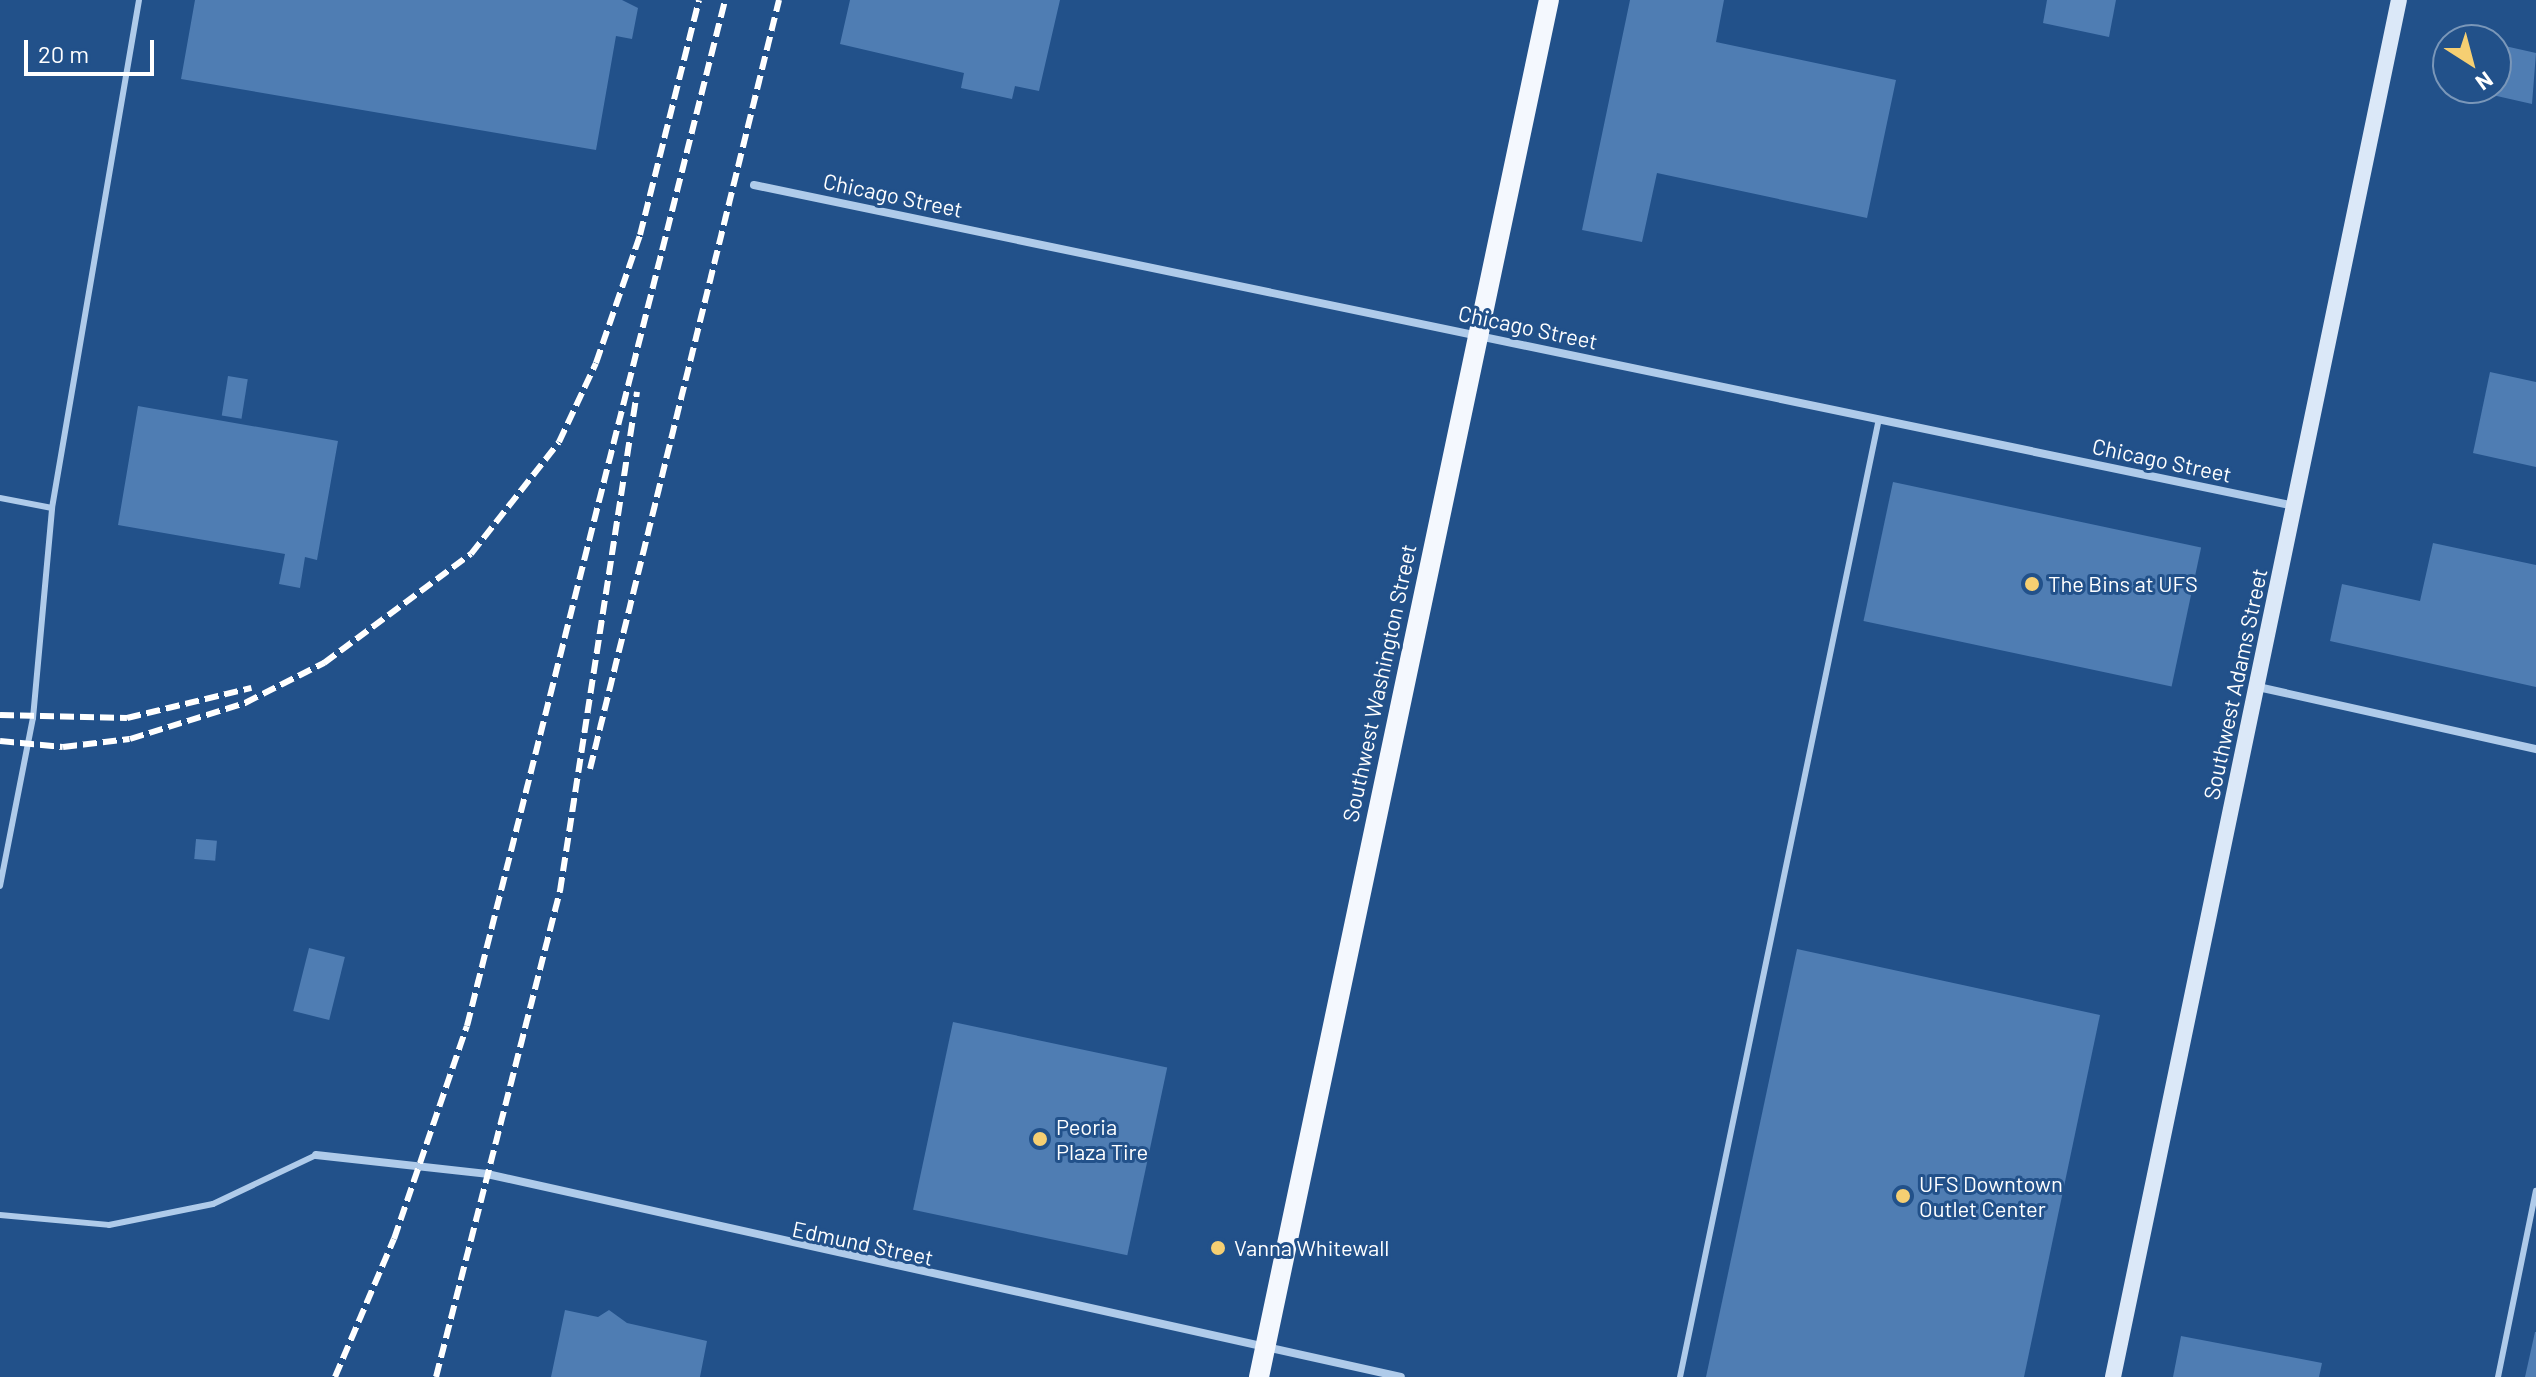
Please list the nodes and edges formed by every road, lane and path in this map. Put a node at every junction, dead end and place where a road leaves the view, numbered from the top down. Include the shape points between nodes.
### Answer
1 (139, 0) edge
2 (1549, 0) edge
3 (2399, 0) edge
4 (754, 185) dead end
5 (1476, 334) junction
6 (1879, 419) junction
7 (0, 498) edge
8 (2294, 506) junction
9 (52, 508) junction
10 (2258, 687) junction
11 (2536, 749) edge
12 (0, 886) edge
13 (316, 1155) joint
14 (2536, 1191) edge
15 (0, 1215) edge
16 (1265, 1350) junction
17 (1259, 1377) edge
18 (1401, 1377) edge
19 (1680, 1377) edge
20 (2113, 1377) edge
21 (2498, 1377) edge

1 - 9 lane
2 - 5 main road, Southwest Washington Street
3 - 8 main road, Southwest Adams Street
4 - 5 street, Chicago Street
5 - 6 street, Chicago Street
5 - 16 main road, Southwest Washington Street
6 - 8 street, Chicago Street
6 - 19 lane
7 - 9 lane
8 - 10 main road, Southwest Adams Street
9 - 12 lane via 33,718
10 - 11 street
10 - 20 main road, Southwest Adams Street
13 - 15 lane via 213,1204 109,1225
13 - 16 street, Edmund Street via 487,1174
14 - 21 lane
16 - 17 main road, Southwest Washington Street
16 - 18 street, Edmund Street

